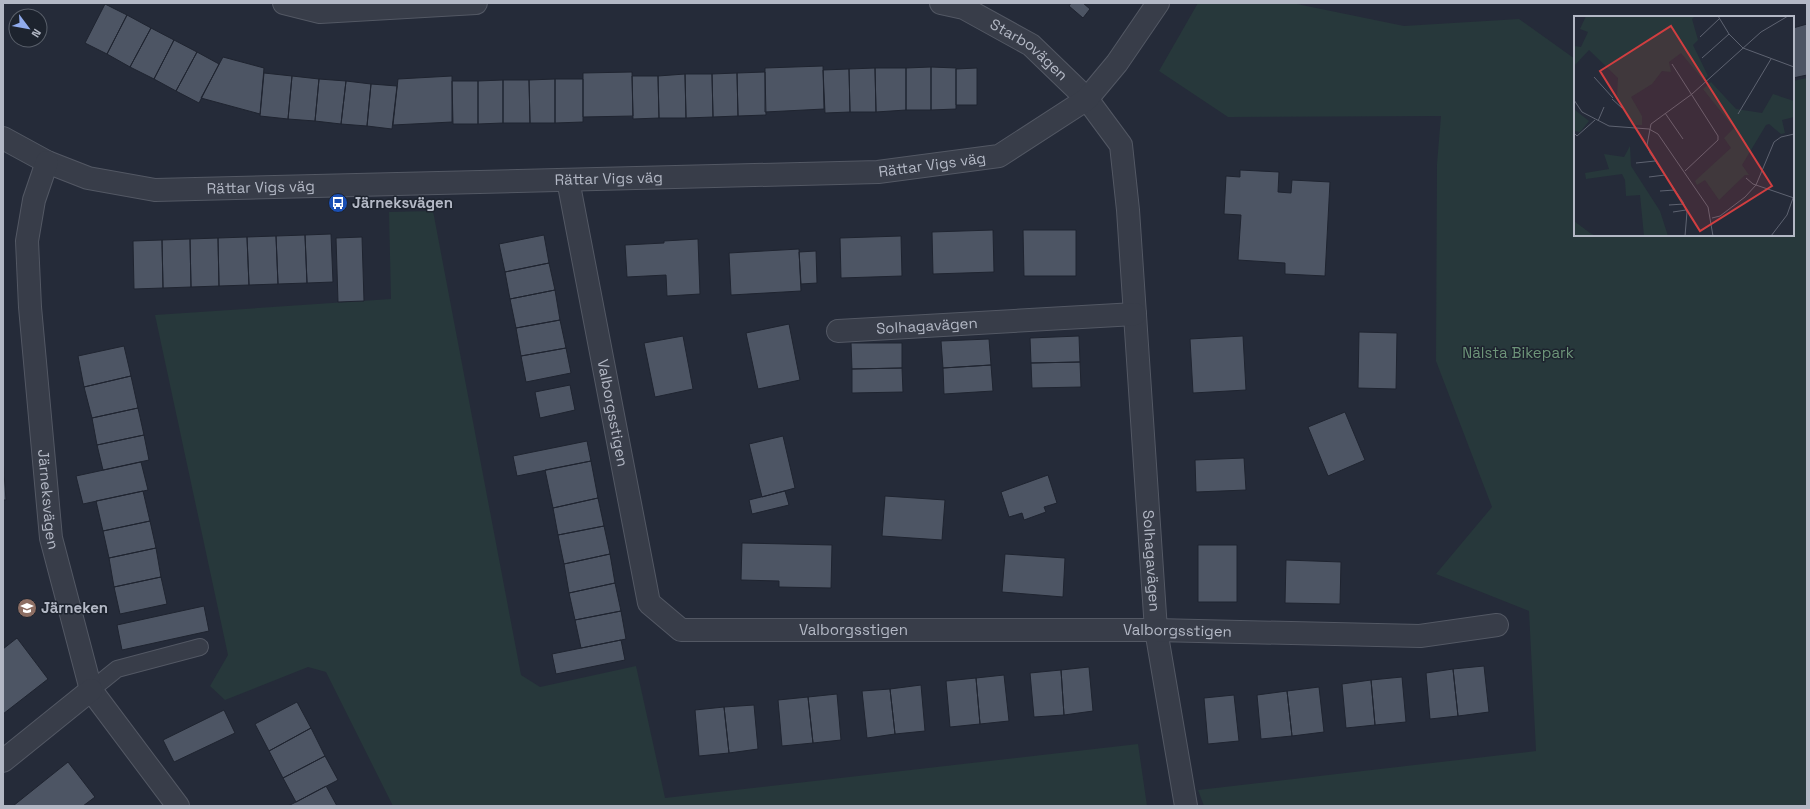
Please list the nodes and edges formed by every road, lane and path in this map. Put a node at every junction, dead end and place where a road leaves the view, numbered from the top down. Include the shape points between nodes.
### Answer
1 (284, 3) edge
2 (466, 3) edge
3 (941, 3) edge
4 (1158, 3) edge
5 (309, 6) edge
6 (1087, 99) junction
7 (3, 138) edge
8 (47, 162) junction
9 (568, 180) junction
10 (1135, 314) junction
11 (838, 331) dead end
12 (1497, 625) dead end
13 (1156, 630) junction
14 (200, 647) dead end
15 (91, 690) junction
16 (3, 761) edge
17 (178, 806) edge
18 (1186, 806) edge

1 - 5 street
2 - 5 street via 320,12
3 - 6 street, Starbovägen via 964,8 1031,45
4 - 6 street, Rättar Vigs väg via 1117,63
6 - 9 street, Rättar Vigs väg via 999,156 878,172
6 - 10 street, Solhagavägen via 1121,145
7 - 8 street, Rättar Vigs väg
8 - 9 street, Rättar Vigs väg via 88,178 155,190
8 - 15 street, Järneksvägen via 34,200 27,241 30,307 51,538
9 - 13 street, Valborgsstigen via 649,603 681,630
10 - 11 street, Solhagavägen
10 - 13 street, Solhagavägen
12 - 13 street, Valborgsstigen via 1420,636
13 - 18 street, Solhagavägen
14 - 15 lane via 117,669
15 - 16 street
15 - 17 street, Järneksvägen

